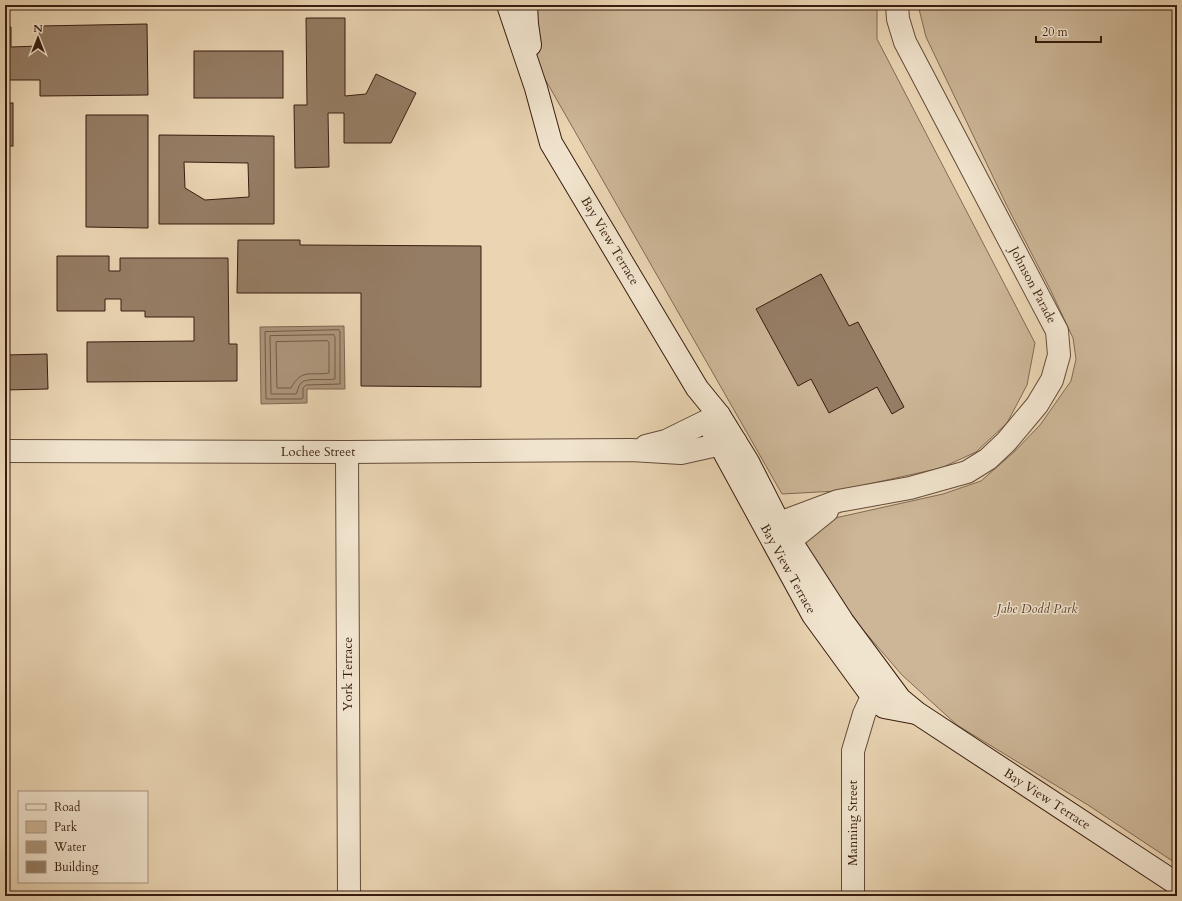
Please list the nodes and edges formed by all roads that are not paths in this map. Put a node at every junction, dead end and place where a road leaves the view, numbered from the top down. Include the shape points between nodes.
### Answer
1 (508, 5) edge
2 (526, 5) edge
3 (898, 5) edge
4 (536, 88) junction
5 (713, 418) junction
6 (727, 442) junction
7 (631, 450) junction
8 (5, 451) edge
9 (347, 452) junction
10 (838, 501) junction
11 (772, 526) junction
12 (784, 545) junction
13 (883, 693) junction
14 (1177, 884) edge
15 (348, 896) edge
16 (853, 896) edge

1 - 4 street, Bay View Terrace
2 - 4 street, Bay View Terrace
3 - 10 street, Johnson Parade via 898,19 905,42 1057,331 1059,355 1052,380 1037,405 988,459 967,472 910,488
4 - 5 street, Bay View Terrace via 551,143
5 - 6 street, Bay View Terrace
5 - 7 street, Lochee Street via 666,441
6 - 7 street, Lochee Street via 681,453
6 - 11 street, Bay View Terrace via 748,462
7 - 9 street, Lochee Street
8 - 9 street, Lochee Street
9 - 15 street, York Terrace
10 - 11 street, Johnson Parade
10 - 12 street, Johnson Parade
11 - 12 street, Bay View Terrace
12 - 13 street, Bay View Terrace via 843,622
13 - 14 street, Bay View Terrace via 900,699 917,713
13 - 16 street, Manning Street via 878,718 853,751

